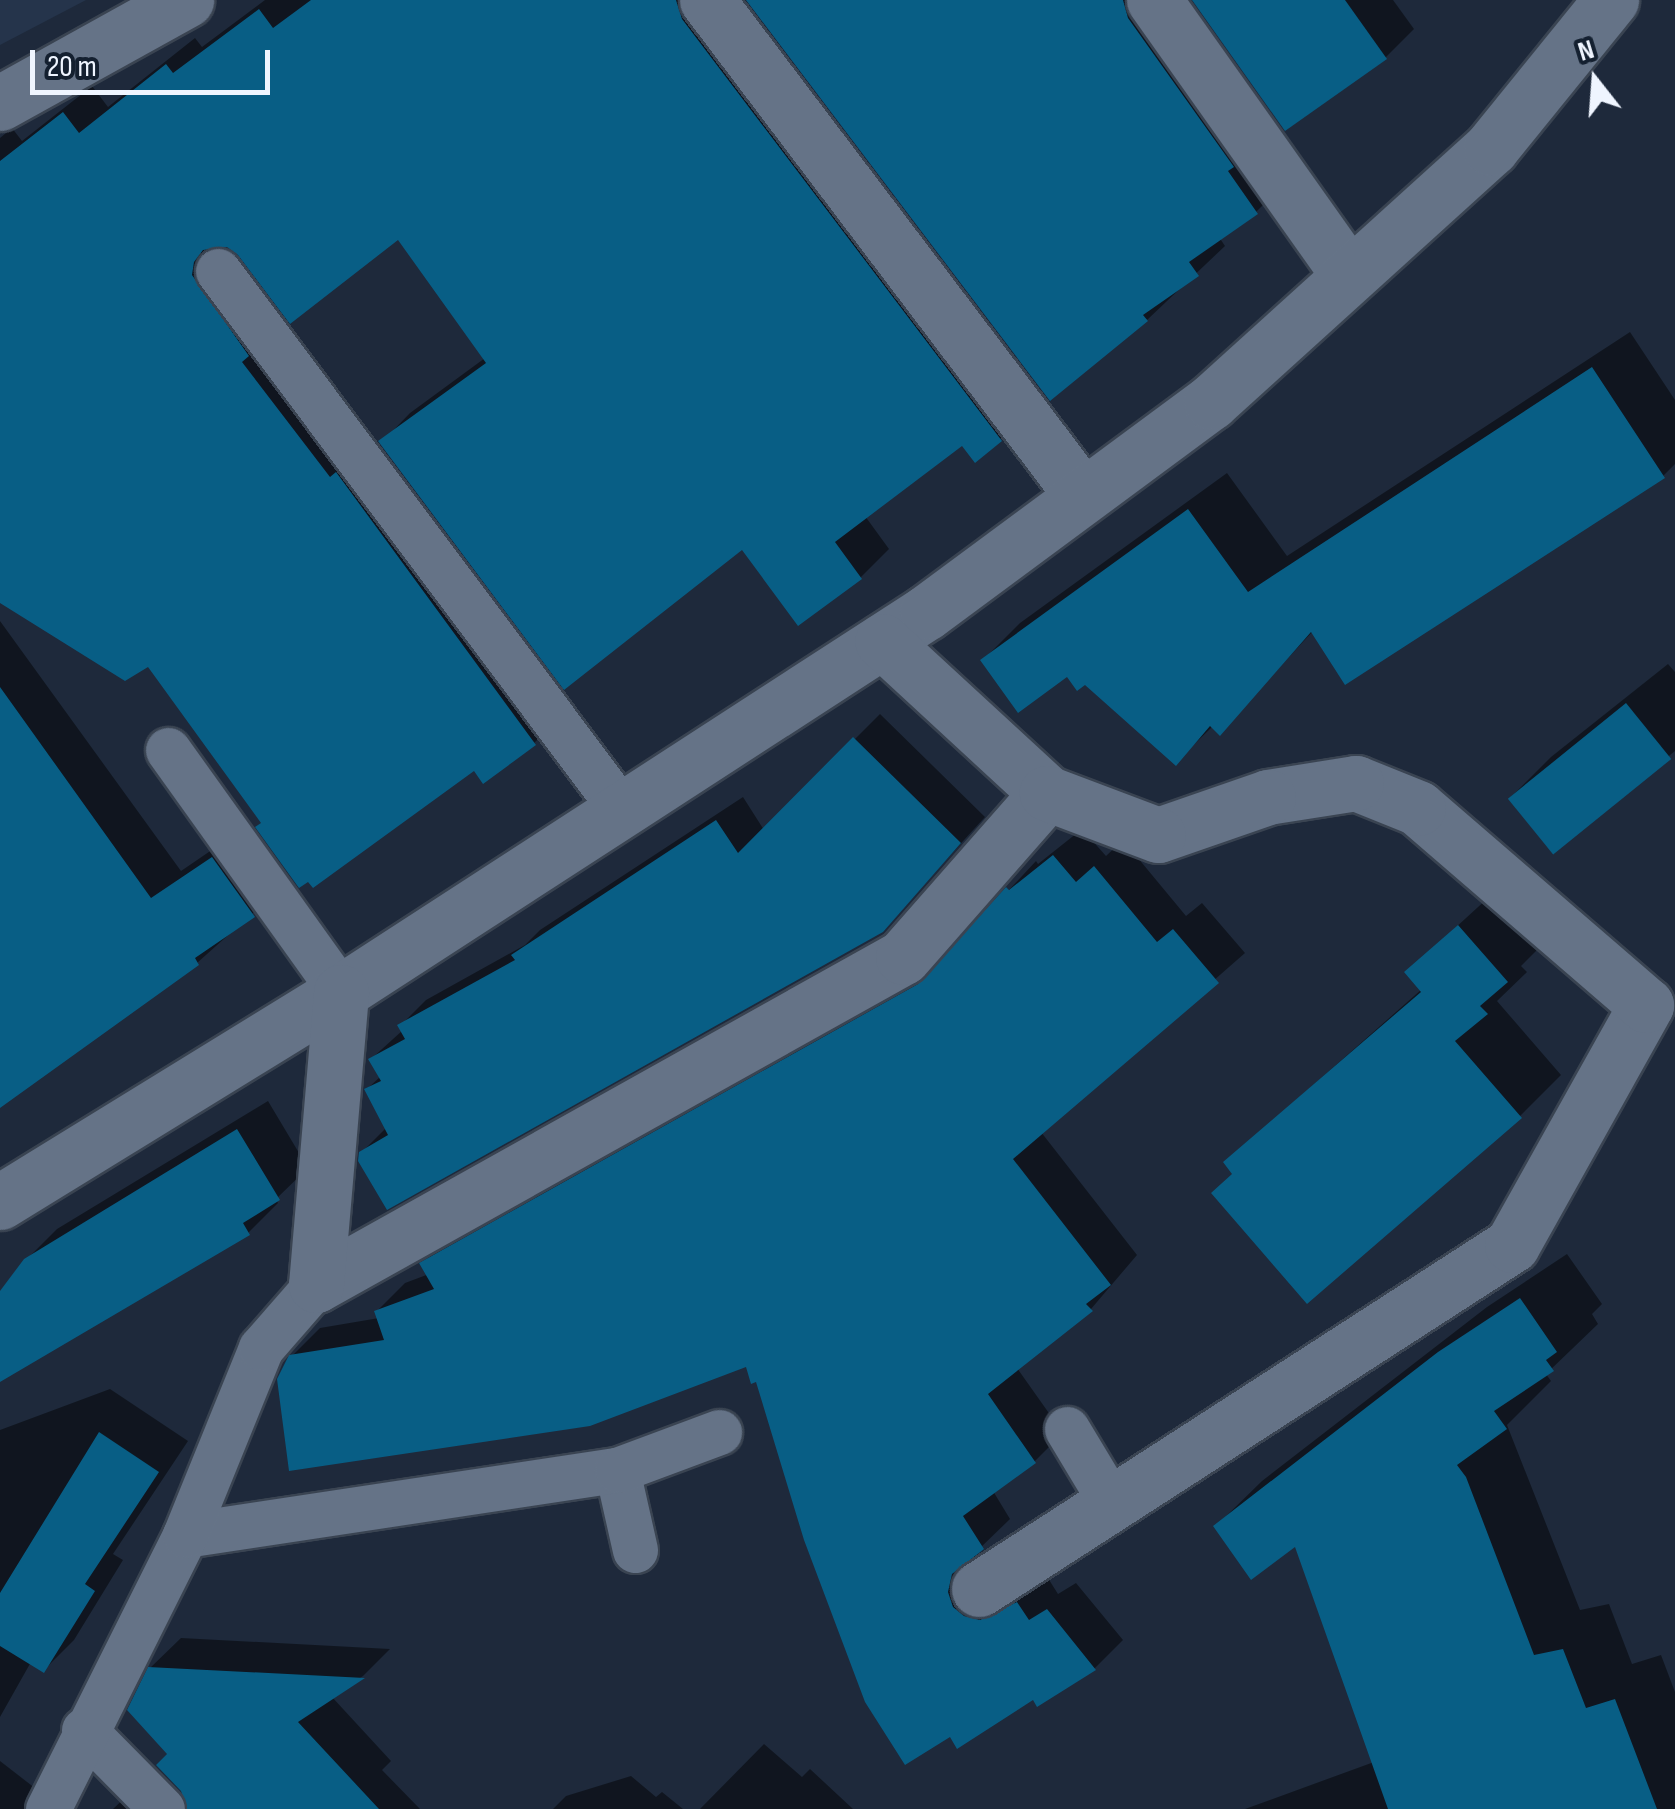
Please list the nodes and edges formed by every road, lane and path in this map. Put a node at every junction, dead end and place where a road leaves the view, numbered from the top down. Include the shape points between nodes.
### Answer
1 (186, 0) edge
2 (707, 0) edge
3 (1154, 0) edge
4 (1610, 0) edge
5 (0, 103) edge
6 (218, 271) dead end
7 (1349, 275) junction
8 (1082, 495) junction
9 (882, 641) junction
10 (168, 750) dead end
11 (1046, 793) junction
12 (622, 809) junction
13 (341, 992) junction
14 (1660, 1012) edge
15 (0, 1202) edge
16 (316, 1285) junction
17 (1066, 1429) dead end
18 (719, 1432) dead end
19 (618, 1470) junction
20 (1112, 1504) junction
21 (185, 1534) junction
22 (635, 1550) dead end
23 (978, 1589) dead end
24 (84, 1730) junction
25 (48, 1809) edge
26 (162, 1809) edge

1 - 5 street
2 - 8 street
3 - 7 street
4 - 7 street via 1491,148
6 - 12 lane
7 - 8 street via 1211,402
8 - 9 street
9 - 11 street
9 - 12 street
10 - 13 lane
11 - 14 street via 1158,835 1268,798 1356,783 1418,808
11 - 16 street via 903,958
12 - 13 street
13 - 15 street
13 - 16 street
14 - 20 street via 1512,1246
16 - 21 lane via 261,1348
17 - 20 lane
18 - 19 lane
19 - 21 lane
19 - 22 lane
20 - 23 street
21 - 24 lane
24 - 25 lane
24 - 26 lane

